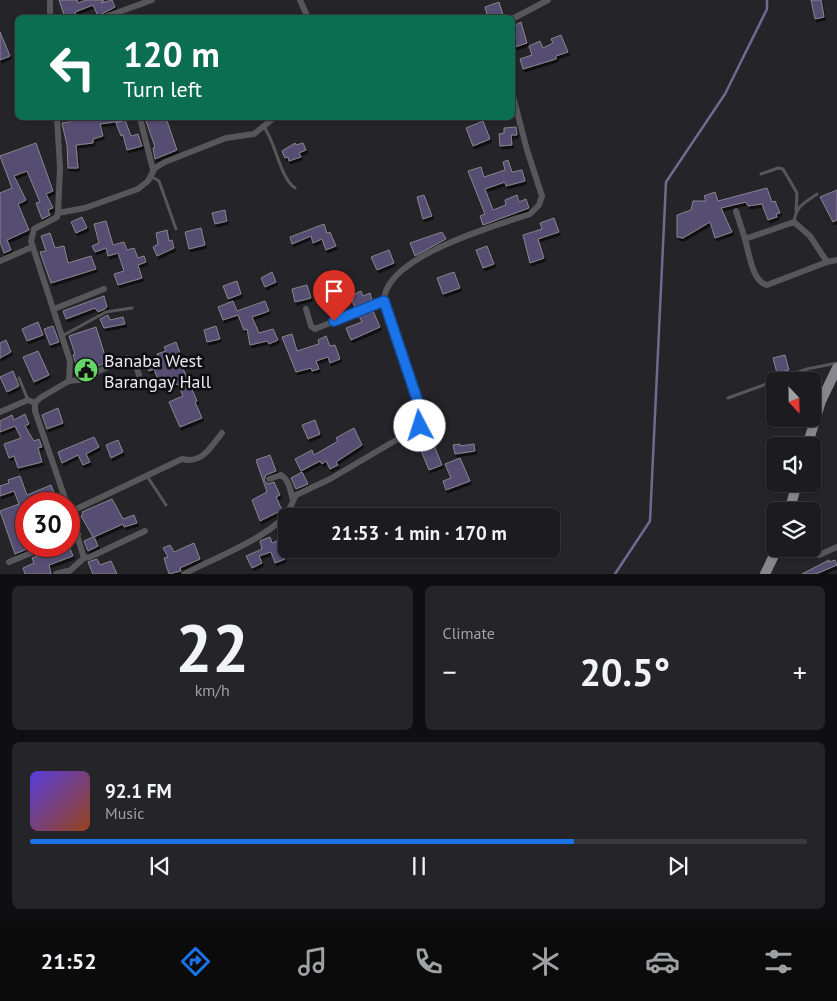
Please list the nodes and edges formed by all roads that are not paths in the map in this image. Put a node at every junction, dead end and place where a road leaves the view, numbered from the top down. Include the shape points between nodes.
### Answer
1 (50, 0) edge
2 (152, 0) edge
3 (300, 0) edge
4 (548, 0) edge
5 (50, 15) edge
6 (110, 15) edge
7 (307, 15) edge
8 (515, 17) edge
9 (515, 104) edge
10 (57, 120) edge
11 (140, 120) edge
12 (272, 120) edge
13 (264, 127) junction
14 (152, 173) junction
15 (761, 174) dead end
16 (295, 188) dead end
17 (817, 194) dead end
18 (736, 211) dead end
19 (796, 211) junction
20 (58, 214) junction
21 (794, 222) junction
22 (176, 229) dead end
23 (745, 239) junction
24 (32, 246) junction
25 (837, 260) edge
26 (0, 261) edge
27 (828, 262) junction
28 (104, 289) dead end
29 (384, 301) junction
30 (54, 308) junction
31 (132, 308) dead end
32 (306, 309) dead end
33 (62, 336) junction
34 (837, 363) edge
35 (837, 368) edge
36 (19, 378) dead end
37 (140, 379) dead end
38 (69, 381) junction
39 (728, 398) dead end
40 (28, 400) junction
41 (35, 403) junction
42 (0, 412) edge
43 (222, 433) dead end
44 (810, 437) edge
45 (147, 476) junction
46 (269, 480) dead end
47 (63, 492) edge
48 (293, 502) junction
49 (80, 506) edge
50 (166, 506) dead end
51 (145, 531) dead end
52 (80, 542) edge
53 (837, 547) edge
54 (821, 554) edge
55 (20, 557) edge
56 (773, 557) edge
57 (84, 558) junction
58 (8, 562) dead end
59 (67, 572) edge
60 (56, 574) edge
61 (184, 574) edge
62 (765, 574) edge

1 - 5 street
2 - 6 street
3 - 7 street
4 - 8 street
9 - 29 street via 542,196 539,205 530,214 419,256 388,282
10 - 20 street
11 - 14 street
12 - 13 street
13 - 14 street via 254,134 226,138 165,162
13 - 16 lane via 272,138 285,174
14 - 20 street via 138,189
14 - 22 lane via 159,182
15 - 19 lane via 783,169 798,193
17 - 19 lane
18 - 23 street
19 - 21 lane
20 - 24 street via 34,228
21 - 23 street
21 - 27 street via 810,236
23 - 27 street via 760,282 764,284
24 - 26 street
24 - 30 street
25 - 27 street
28 - 30 street
29 - 32 street via 315,329
29 - 48 street via 424,421 416,430 296,495
30 - 33 street
31 - 33 lane via 106,312
33 - 38 street via 70,361
34 - 39 lane via 807,369
35 - 44 main road via 821,401
36 - 40 lane
37 - 38 street via 135,361 127,358 95,374
38 - 41 street
40 - 41 street
40 - 42 street
41 - 47 street
43 - 45 street via 202,457 190,461 182,459
45 - 49 street
45 - 50 lane
46 - 48 street via 284,476
48 - 61 street via 277,524
51 - 57 street via 97,555
52 - 57 street
53 - 54 street
55 - 58 street
56 - 62 main road
57 - 59 street
59 - 60 street

